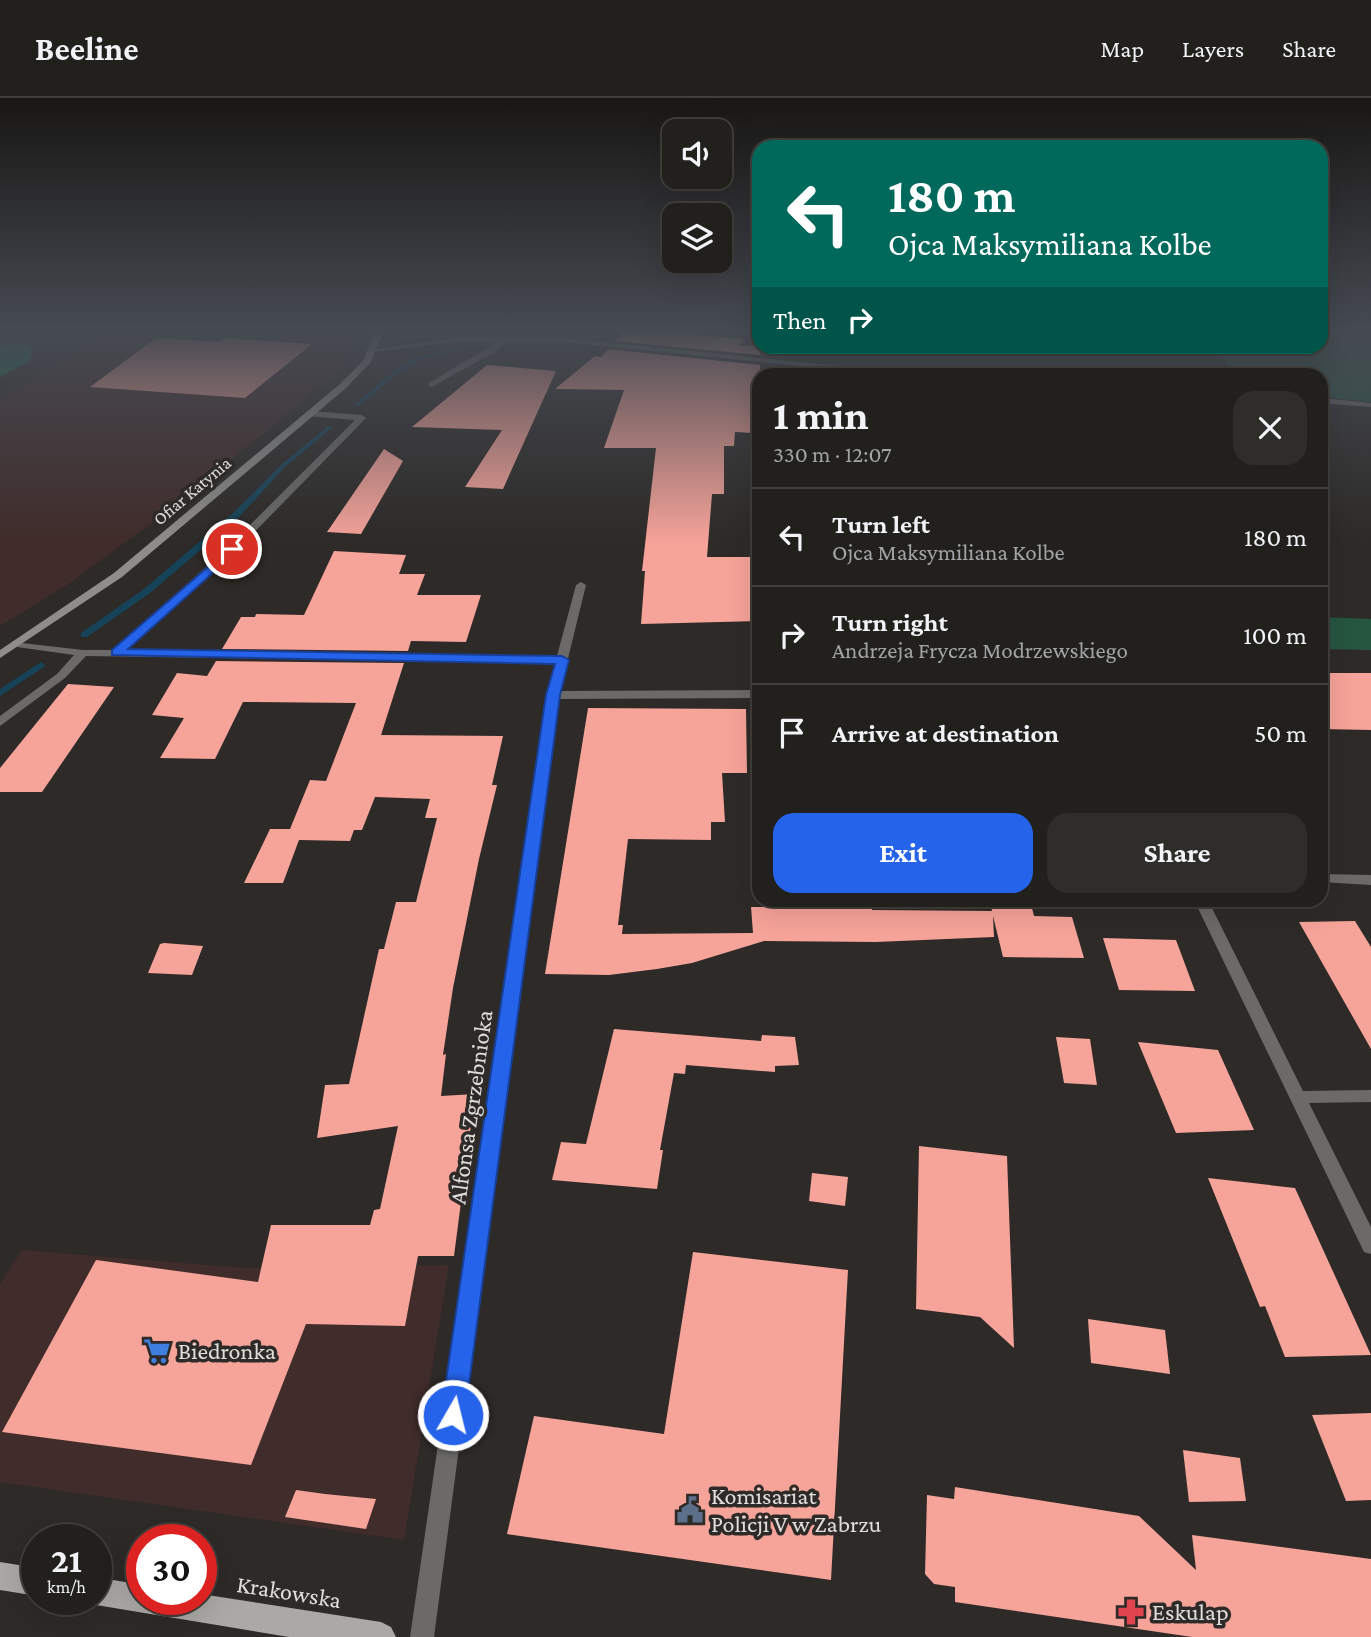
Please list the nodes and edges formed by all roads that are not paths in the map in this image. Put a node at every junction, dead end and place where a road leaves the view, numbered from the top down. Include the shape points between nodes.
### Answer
1 (325, 401) edge
2 (1329, 401) edge
3 (1371, 405) edge
4 (310, 414) junction
5 (581, 585) dead end
6 (17, 644) junction
7 (83, 653) junction
8 (117, 653) junction
9 (0, 655) edge
10 (562, 660) junction
11 (752, 694) edge
12 (553, 695) junction
13 (0, 722) edge
14 (1328, 878) edge
15 (1371, 880) edge
16 (1204, 907) edge
17 (1296, 1097) junction
18 (1371, 1097) edge
19 (1371, 1246) edge
20 (0, 1576) edge
21 (21, 1579) edge
22 (217, 1611) edge
23 (381, 1637) edge
24 (422, 1637) edge

1 - 4 street, Ofiar Katynia
2 - 3 street
4 - 6 street, Ofiar Katynia via 118,575
4 - 8 street via 362,418 232,549
5 - 10 street, Alfonsa Zgrzebnioka
6 - 7 street
6 - 9 street, Ofiar Katynia
7 - 8 street
7 - 13 street via 61,676
8 - 10 street
10 - 12 street, Alfonsa Zgrzebnioka
11 - 12 street
12 - 24 street, Alfonsa Zgrzebnioka
14 - 15 street
16 - 17 street
17 - 18 street
17 - 19 street
20 - 21 main road
22 - 23 main road, Krakowska

